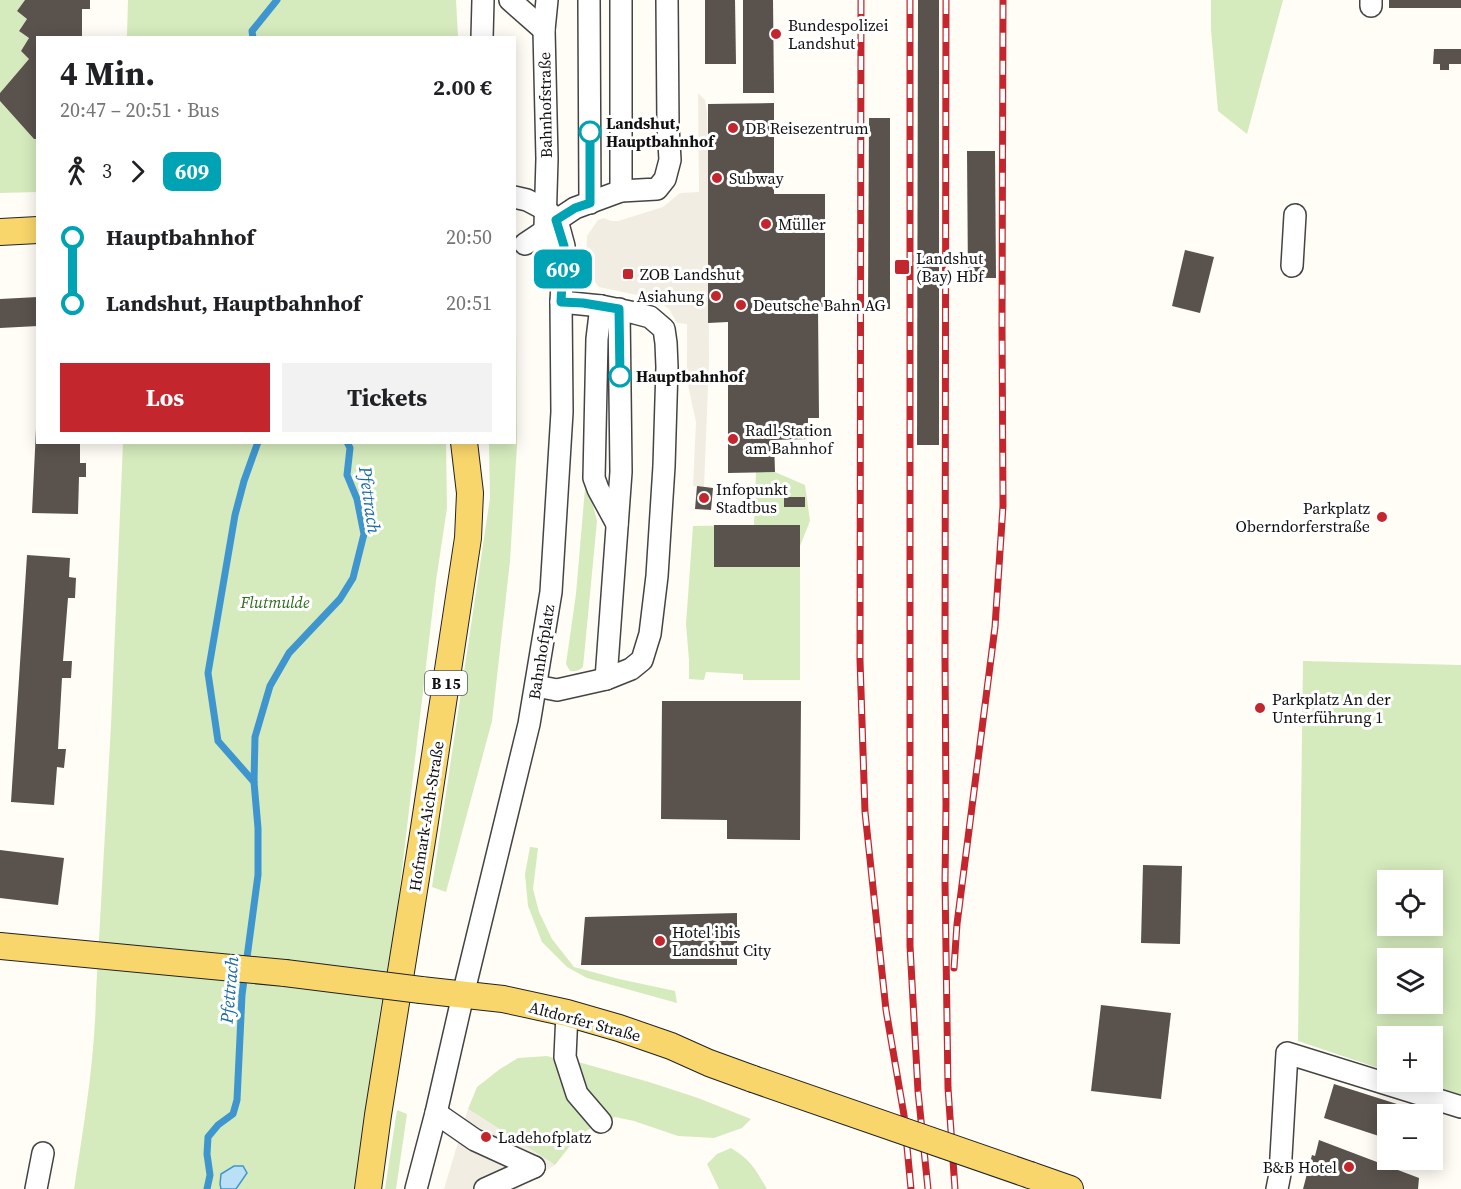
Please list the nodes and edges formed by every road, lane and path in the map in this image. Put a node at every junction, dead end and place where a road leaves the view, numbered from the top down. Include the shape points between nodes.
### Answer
1 (483, 0) edge
2 (510, 0) edge
3 (547, 0) edge
4 (589, 0) edge
5 (621, 0) edge
6 (667, 0) edge
7 (544, 30) junction
8 (482, 36) edge
9 (621, 191) junction
10 (516, 197) edge
11 (590, 203) junction
12 (1295, 215) dead end
13 (550, 220) junction
14 (36, 230) edge
15 (0, 231) edge
16 (520, 241) edge
17 (544, 260) junction
18 (1293, 267) dead end
19 (561, 302) junction
20 (610, 308) junction
21 (464, 444) edge
22 (606, 679) junction
23 (536, 686) junction
24 (0, 946) edge
25 (463, 994) junction
26 (567, 1013) junction
27 (1461, 1107) edge
28 (436, 1113) junction
29 (601, 1122) dead end
30 (43, 1153) dead end
31 (36, 1189) edge
32 (368, 1189) edge
33 (416, 1189) edge
34 (485, 1189) edge
35 (1071, 1189) edge
36 (1278, 1189) edge

1 - 8 street
2 - 7 street
3 - 7 street, Bahnhofstraße
4 - 11 street
5 - 9 street
6 - 9 street via 670,160 665,179 657,189
7 - 13 street, Bahnhofstraße
9 - 11 street
10 - 13 street via 527,200
11 - 13 street
12 - 18 street
13 - 16 street
13 - 17 street
13 - 19 street, Bahnhofplatz via 564,246
14 - 15 main road
16 - 17 street
17 - 19 street
19 - 20 street
19 - 23 street, Bahnhofplatz via 559,478 551,592
20 - 22 street via 597,339 594,478 617,524
20 - 22 street via 650,317 664,329 666,424 651,634 642,660
21 - 32 main road, Hofmark-Aich-Straße / B 15 via 470,493 468,538
22 - 23 street via 557,690
23 - 25 street, Bahnhofplatz
24 - 25 main road, Altdorfer Straße, bridge
25 - 26 main road, Altdorfer Straße
25 - 28 street
26 - 29 street via 565,1057 577,1094
26 - 35 main road, Altdorfer Straße, bridge via 671,1046 753,1079
27 - 36 street via 1287,1053
28 - 33 street
28 - 34 street via 475,1140 534,1167
30 - 31 street

